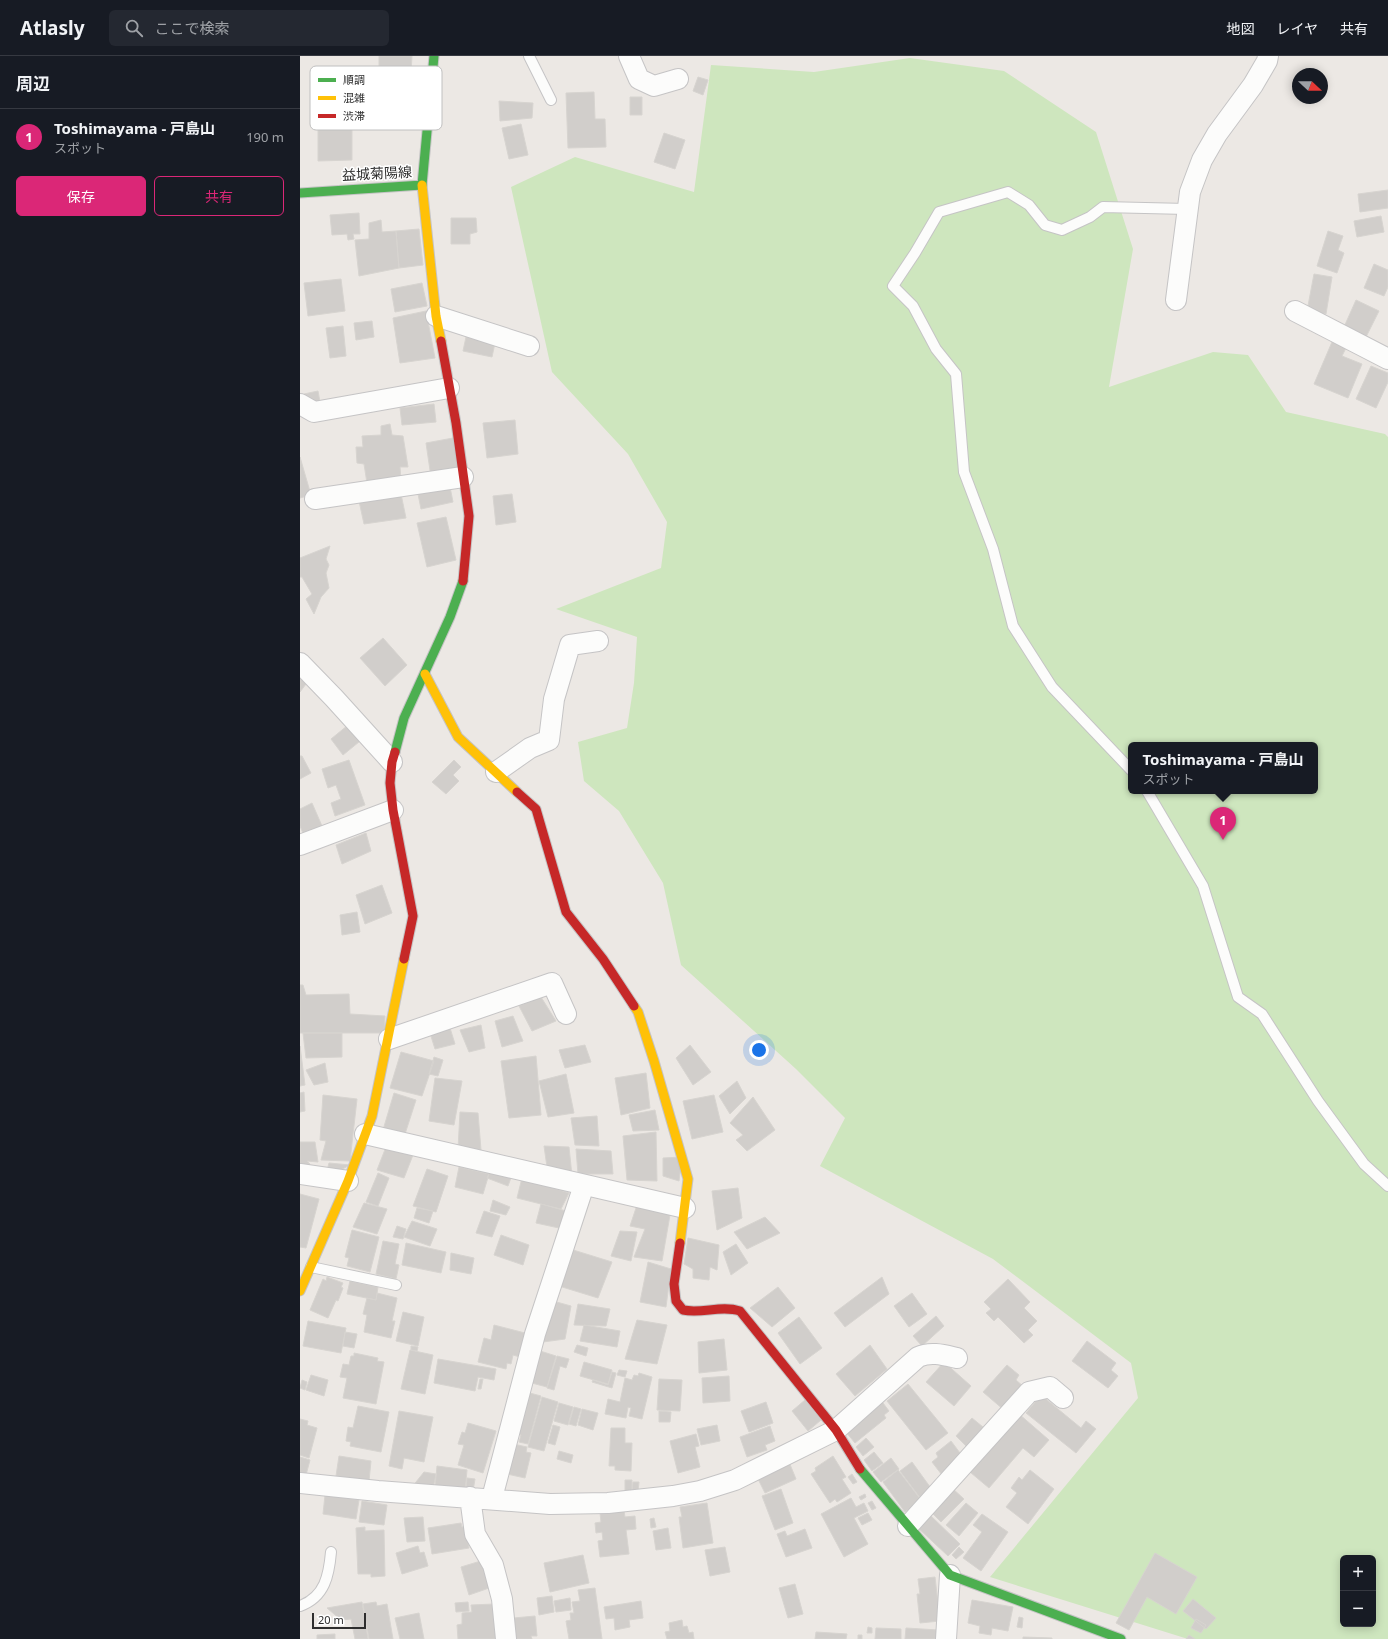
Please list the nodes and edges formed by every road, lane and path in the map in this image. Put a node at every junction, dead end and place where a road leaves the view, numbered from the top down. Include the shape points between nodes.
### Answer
1 (434, 56) edge
2 (529, 56) edge
3 (628, 56) edge
4 (1268, 56) edge
5 (433, 66) edge
6 (678, 79) dead end
7 (551, 100) dead end
8 (427, 130) edge
9 (422, 185) junction
10 (300, 193) edge
11 (1188, 209) junction
12 (1176, 300) dead end
13 (1295, 311) dead end
14 (436, 316) junction
15 (529, 346) dead end
16 (1388, 358) edge
17 (450, 388) junction
18 (300, 404) edge
19 (463, 477) junction
20 (314, 499) dead end
21 (598, 641) dead end
22 (300, 664) edge
23 (425, 674) junction
24 (392, 762) junction
25 (1128, 767) edge
26 (496, 772) junction
27 (1149, 794) edge
28 (393, 810) junction
29 (300, 845) edge
30 (566, 1014) dead end
31 (389, 1039) junction
32 (365, 1134) junction
33 (300, 1174) edge
34 (348, 1181) junction
35 (584, 1185) junction
36 (1388, 1186) edge
37 (685, 1208) junction
38 (311, 1267) junction
39 (396, 1285) dead end
40 (300, 1291) edge
41 (957, 1358) dead end
42 (1063, 1398) dead end
43 (836, 1430) junction
44 (300, 1483) edge
45 (470, 1497) junction
46 (492, 1498) junction
47 (908, 1526) junction
48 (331, 1552) dead end
49 (950, 1575) junction
50 (300, 1606) edge
51 (1103, 1636) edge
52 (506, 1639) edge
53 (946, 1639) edge
54 (1121, 1639) edge

1 - 5 street, 益城菊陽線
2 - 7 lane
3 - 6 street via 639,79 654,86
4 - 11 street via 1253,85 1217,134 1202,160 1190,192
8 - 9 street, 益城菊陽線
9 - 10 street, 益城菊陽線
9 - 14 street
11 - 12 street
11 - 25 lane via 1103,207 1090,217 1062,230 1045,225 1029,205 1008,192 939,212 893,286 913,306 936,348 956,374 964,472 993,549 1012,626 1052,687
13 - 16 street
14 - 15 street
14 - 17 street
17 - 18 street via 314,412
17 - 19 street
19 - 20 street
19 - 23 street via 469,516 464,578
21 - 26 street via 570,645 554,699 549,740 530,748
22 - 24 street
23 - 24 street via 404,718
23 - 26 street via 458,737
24 - 28 street via 390,783
26 - 37 street via 536,810 566,912 603,959 638,1012 688,1179
27 - 36 lane via 1203,886 1238,997 1262,1014 1318,1100 1364,1164
28 - 29 street
28 - 31 street via 413,916
30 - 31 street via 552,983
31 - 32 street via 372,1116
32 - 34 street
32 - 35 street
33 - 34 street
34 - 38 street
35 - 37 street
35 - 46 street via 535,1334
37 - 43 street via 674,1284 676,1301 682,1310 693,1312 730,1308 740,1311
38 - 39 lane
38 - 40 street
41 - 43 street via 932,1353 918,1357
42 - 47 street via 1050,1387 1029,1392
43 - 46 street via 735,1480 700,1491 608,1503 550,1504
43 - 47 street via 861,1471
44 - 45 street
45 - 46 street
45 - 52 street via 474,1534 493,1565 502,1599
47 - 49 street
48 - 50 lane via 325,1584 308,1603
49 - 51 street
49 - 53 street
51 - 54 street

